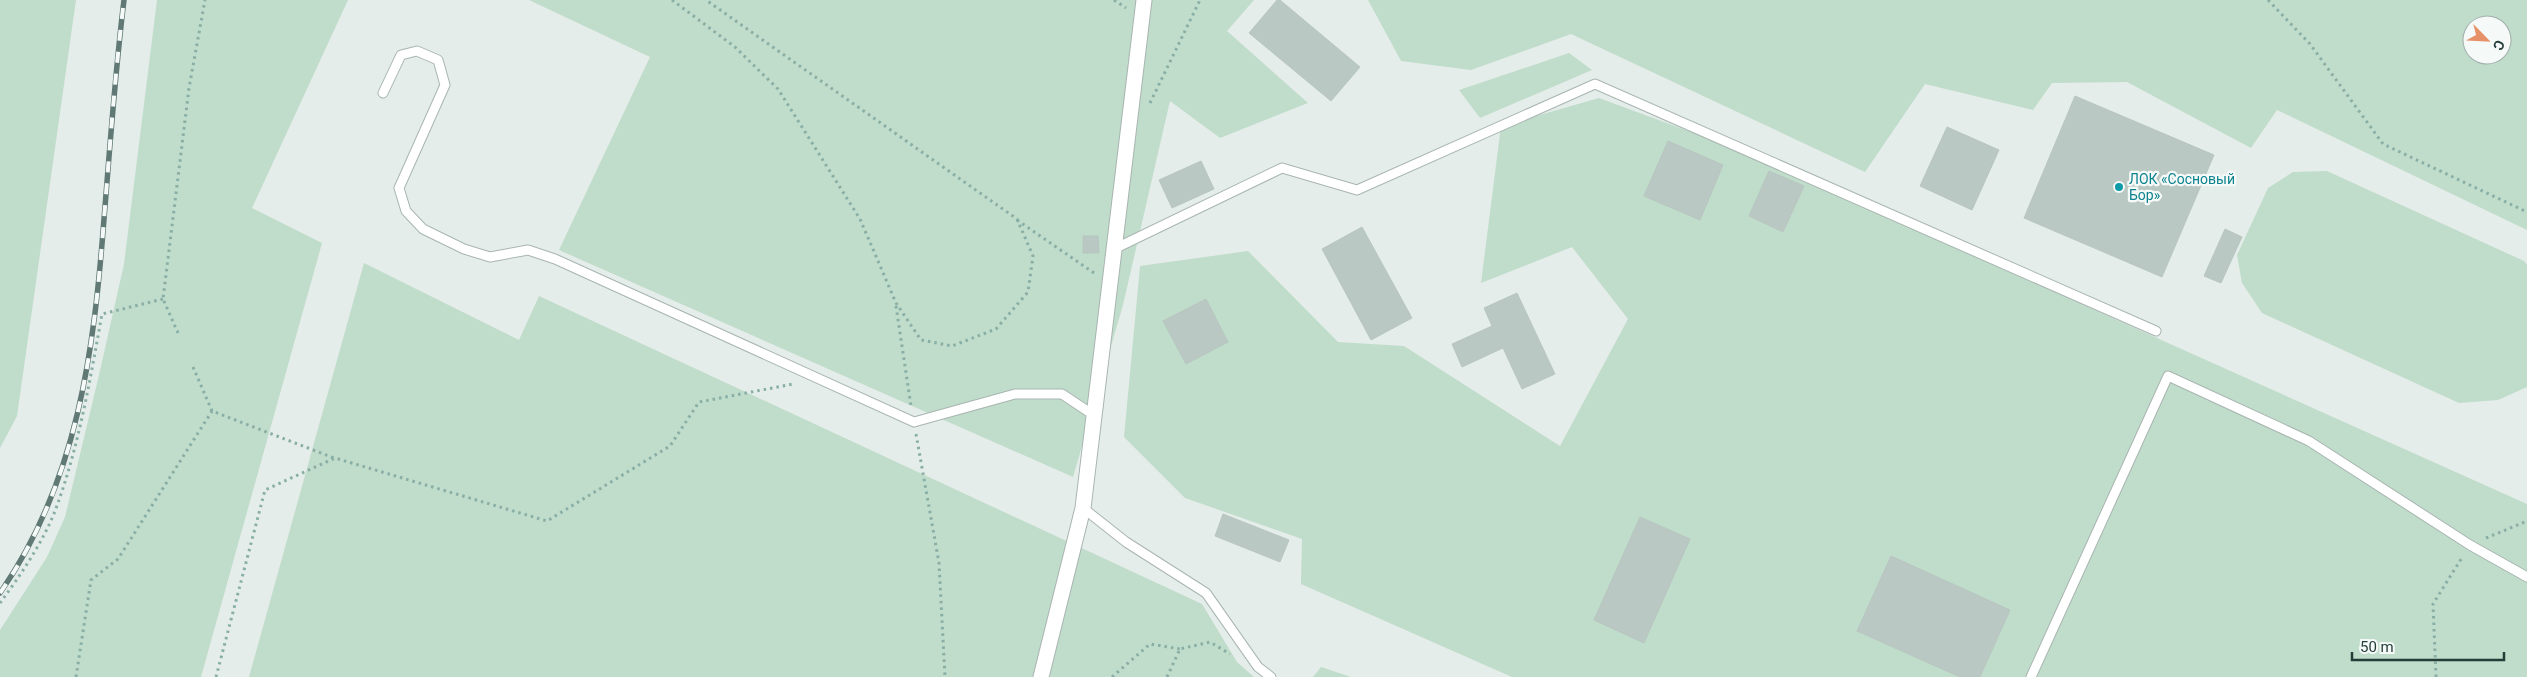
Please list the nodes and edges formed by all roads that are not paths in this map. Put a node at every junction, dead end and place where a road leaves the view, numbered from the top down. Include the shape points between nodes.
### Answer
1 (1144, 0) edge
2 (383, 93) dead end
3 (1114, 249) junction
4 (2156, 331) dead end
5 (1095, 416) junction
6 (1083, 508) junction
7 (2527, 577) edge
8 (1041, 677) edge
9 (1271, 677) edge
10 (2031, 677) edge

1 - 3 street
2 - 5 lane via 401,55 417,51 438,60 445,85 400,188 406,211 423,229 464,249 490,257 528,250 555,259 914,422 1015,394 1062,394
3 - 4 lane via 1282,168 1358,190 1595,84
3 - 5 street
5 - 6 street
6 - 8 street
6 - 9 lane via 1126,542 1206,593 1258,667
7 - 10 lane via 2470,545 2309,441 2168,376

